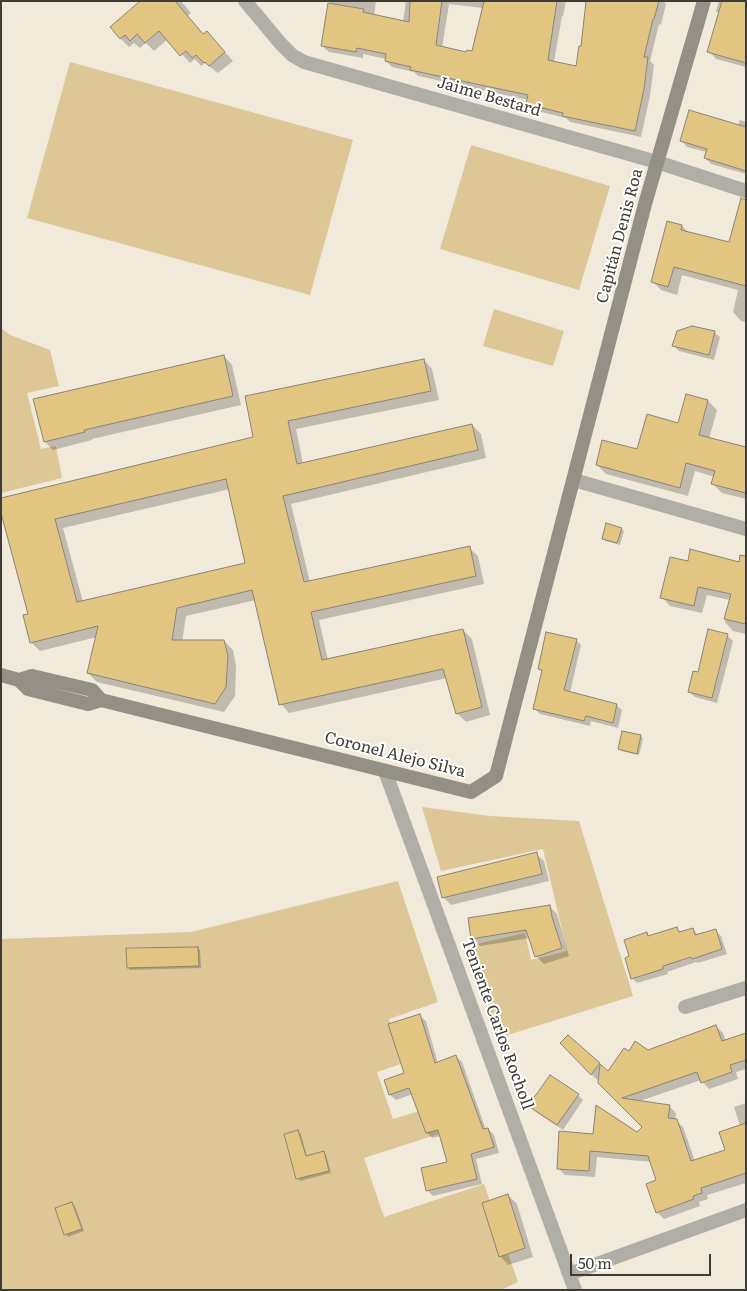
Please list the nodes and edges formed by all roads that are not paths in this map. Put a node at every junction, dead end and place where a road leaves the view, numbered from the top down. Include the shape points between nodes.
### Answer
1 (246, 1) edge
2 (704, 1) edge
3 (657, 162) junction
4 (746, 191) edge
5 (574, 480) junction
6 (746, 529) edge
7 (1, 675) edge
8 (385, 771) junction
9 (746, 988) edge
10 (684, 1007) dead end
11 (746, 1210) edge
12 (569, 1274) junction
13 (575, 1290) edge

1 - 3 street, Jaime Bestard via 281,44 304,62
2 - 3 main road, Capitán Denis Roa
3 - 4 street, Jaime Bestard
3 - 5 main road, Capitán Denis Roa
5 - 6 street
5 - 8 main road, Coronel Alejo Silva via 496,776 472,792
7 - 8 main road, Coronel Alejo Silva via 18,680 32,676 92,690 101,700
8 - 12 street, Teniente Carlos Rocholl
9 - 10 street
11 - 12 street
12 - 13 street, Teniente Carlos Rocholl

